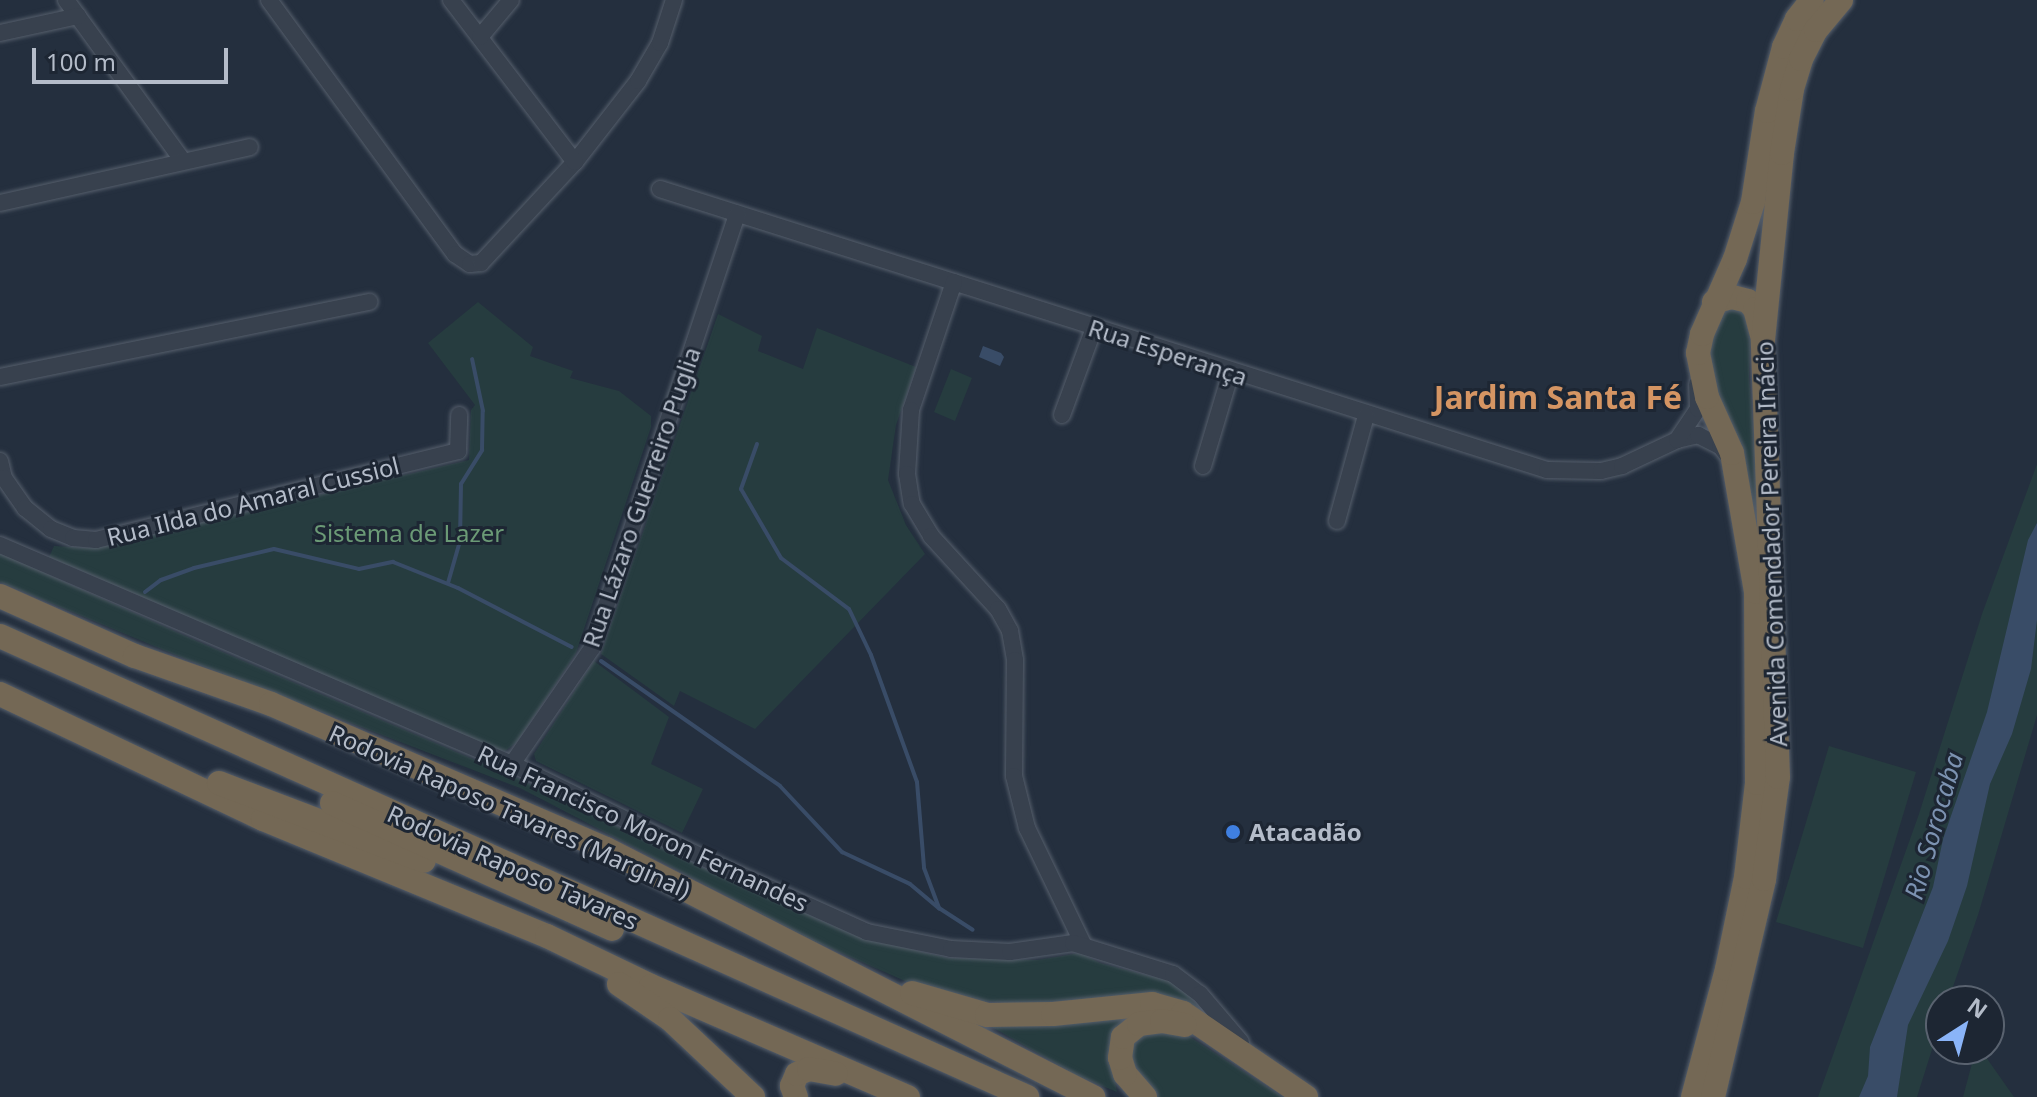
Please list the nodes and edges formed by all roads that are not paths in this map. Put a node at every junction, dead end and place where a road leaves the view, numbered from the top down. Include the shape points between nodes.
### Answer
1 (66, 0) edge
2 (269, 0) edge
3 (451, 0) edge
4 (511, 0) edge
5 (674, 0) edge
6 (1812, 0) edge
7 (1841, 0) edge
8 (78, 16) junction
9 (0, 33) edge
10 (480, 37) junction
11 (250, 147) dead end
12 (183, 161) junction
13 (575, 162) junction
14 (660, 189) dead end
15 (0, 203) edge
16 (737, 214) junction
17 (954, 282) junction
18 (369, 302) dead end
19 (1714, 302) junction
20 (1094, 328) junction
21 (1763, 340) junction
22 (1699, 363) junction
23 (1231, 372) junction
24 (0, 377) edge
25 (459, 415) dead end
26 (1062, 415) dead end
27 (1366, 416) junction
28 (1677, 440) junction
29 (0, 461) edge
30 (1203, 466) dead end
31 (1736, 478) junction
32 (1337, 521) dead end
33 (0, 545) edge
34 (0, 596) edge
35 (0, 636) edge
36 (0, 654) edge
37 (0, 694) edge
38 (88, 738) junction
39 (512, 764) junction
40 (545, 899) junction
41 (547, 936) junction
42 (792, 943) junction
43 (1084, 946) junction
44 (1264, 1067) junction
45 (753, 1097) edge
46 (796, 1097) edge
47 (894, 1097) edge
48 (908, 1097) edge
49 (986, 1097) edge
50 (1027, 1097) edge
51 (1093, 1097) edge
52 (1145, 1097) edge
53 (1306, 1097) edge
54 (1693, 1097) edge
55 (1713, 1097) edge

1 - 8 street
2 - 13 street via 455,254 470,264 481,263
3 - 10 street
4 - 10 street
5 - 13 street via 660,43 638,81
6 - 19 highway, Avenida Comendador Pereira Inácio via 1784,47 1767,111 1753,202
7 - 21 highway, Avenida Comendador Pereira Inácio via 1816,30 1792,89
8 - 9 street
8 - 12 street
10 - 13 street
11 - 12 street
12 - 15 street
14 - 16 street, Rua Esperança
16 - 17 street, Rua Esperança
16 - 39 street, Rua Lázaro Guerreiro Puglia via 592,648
17 - 20 street, Rua Esperança
17 - 43 street via 911,410 907,474 912,504 931,536 998,609 1010,631 1015,660 1014,776 1027,828
18 - 24 street
19 - 21 highway via 1732,297 1748,301
19 - 22 highway, Avenida Comendador Pereira Inácio via 1702,334
20 - 23 street, Rua Esperança
20 - 26 street
21 - 55 highway, Avenida Comendador Pereira Inácio via 1778,777 1761,893
22 - 28 street via 1698,409
22 - 31 highway, Avenida Comendador Pereira Inácio
23 - 27 street, Rua Esperança
23 - 30 street
25 - 29 street, Rua Ilda do Amaral Cussiol via 458,451 96,540 51,529 25,508 4,478
27 - 28 street, Rua Esperança via 1547,470 1601,471
27 - 32 street
28 - 31 street via 1698,435 1720,446
31 - 54 highway, Avenida Comendador Pereira Inácio via 1756,592 1757,783 1746,877
33 - 39 street, Rua Francisco Moron Fernandes
34 - 42 highway, Rodovia Raposo Tavares (Marginal) via 135,656 271,704 606,849
35 - 50 highway, Rodovia Raposo Tavares
36 - 40 highway, Rodovia Raposo Tavares
37 - 38 highway
38 - 40 highway via 450,871
38 - 41 highway via 359,861
39 - 43 street, Rua Francisco Moron Fernandes via 867,932 951,949 1010,952 1065,943
40 - 49 highway, Rodovia Raposo Tavares
41 - 45 highway via 670,1019
41 - 48 highway
42 - 44 highway via 929,1000 987,1015 1152,1004 1183,1013
42 - 51 highway, Rodovia Raposo Tavares (Marginal)
43 - 44 street, Rua Francisco Moron Fernandes via 1188,983
44 - 52 highway via 1189,1026 1139,1024 1123,1037 1120,1058 1125,1074
44 - 53 highway
46 - 47 highway via 792,1086 797,1074 809,1069

